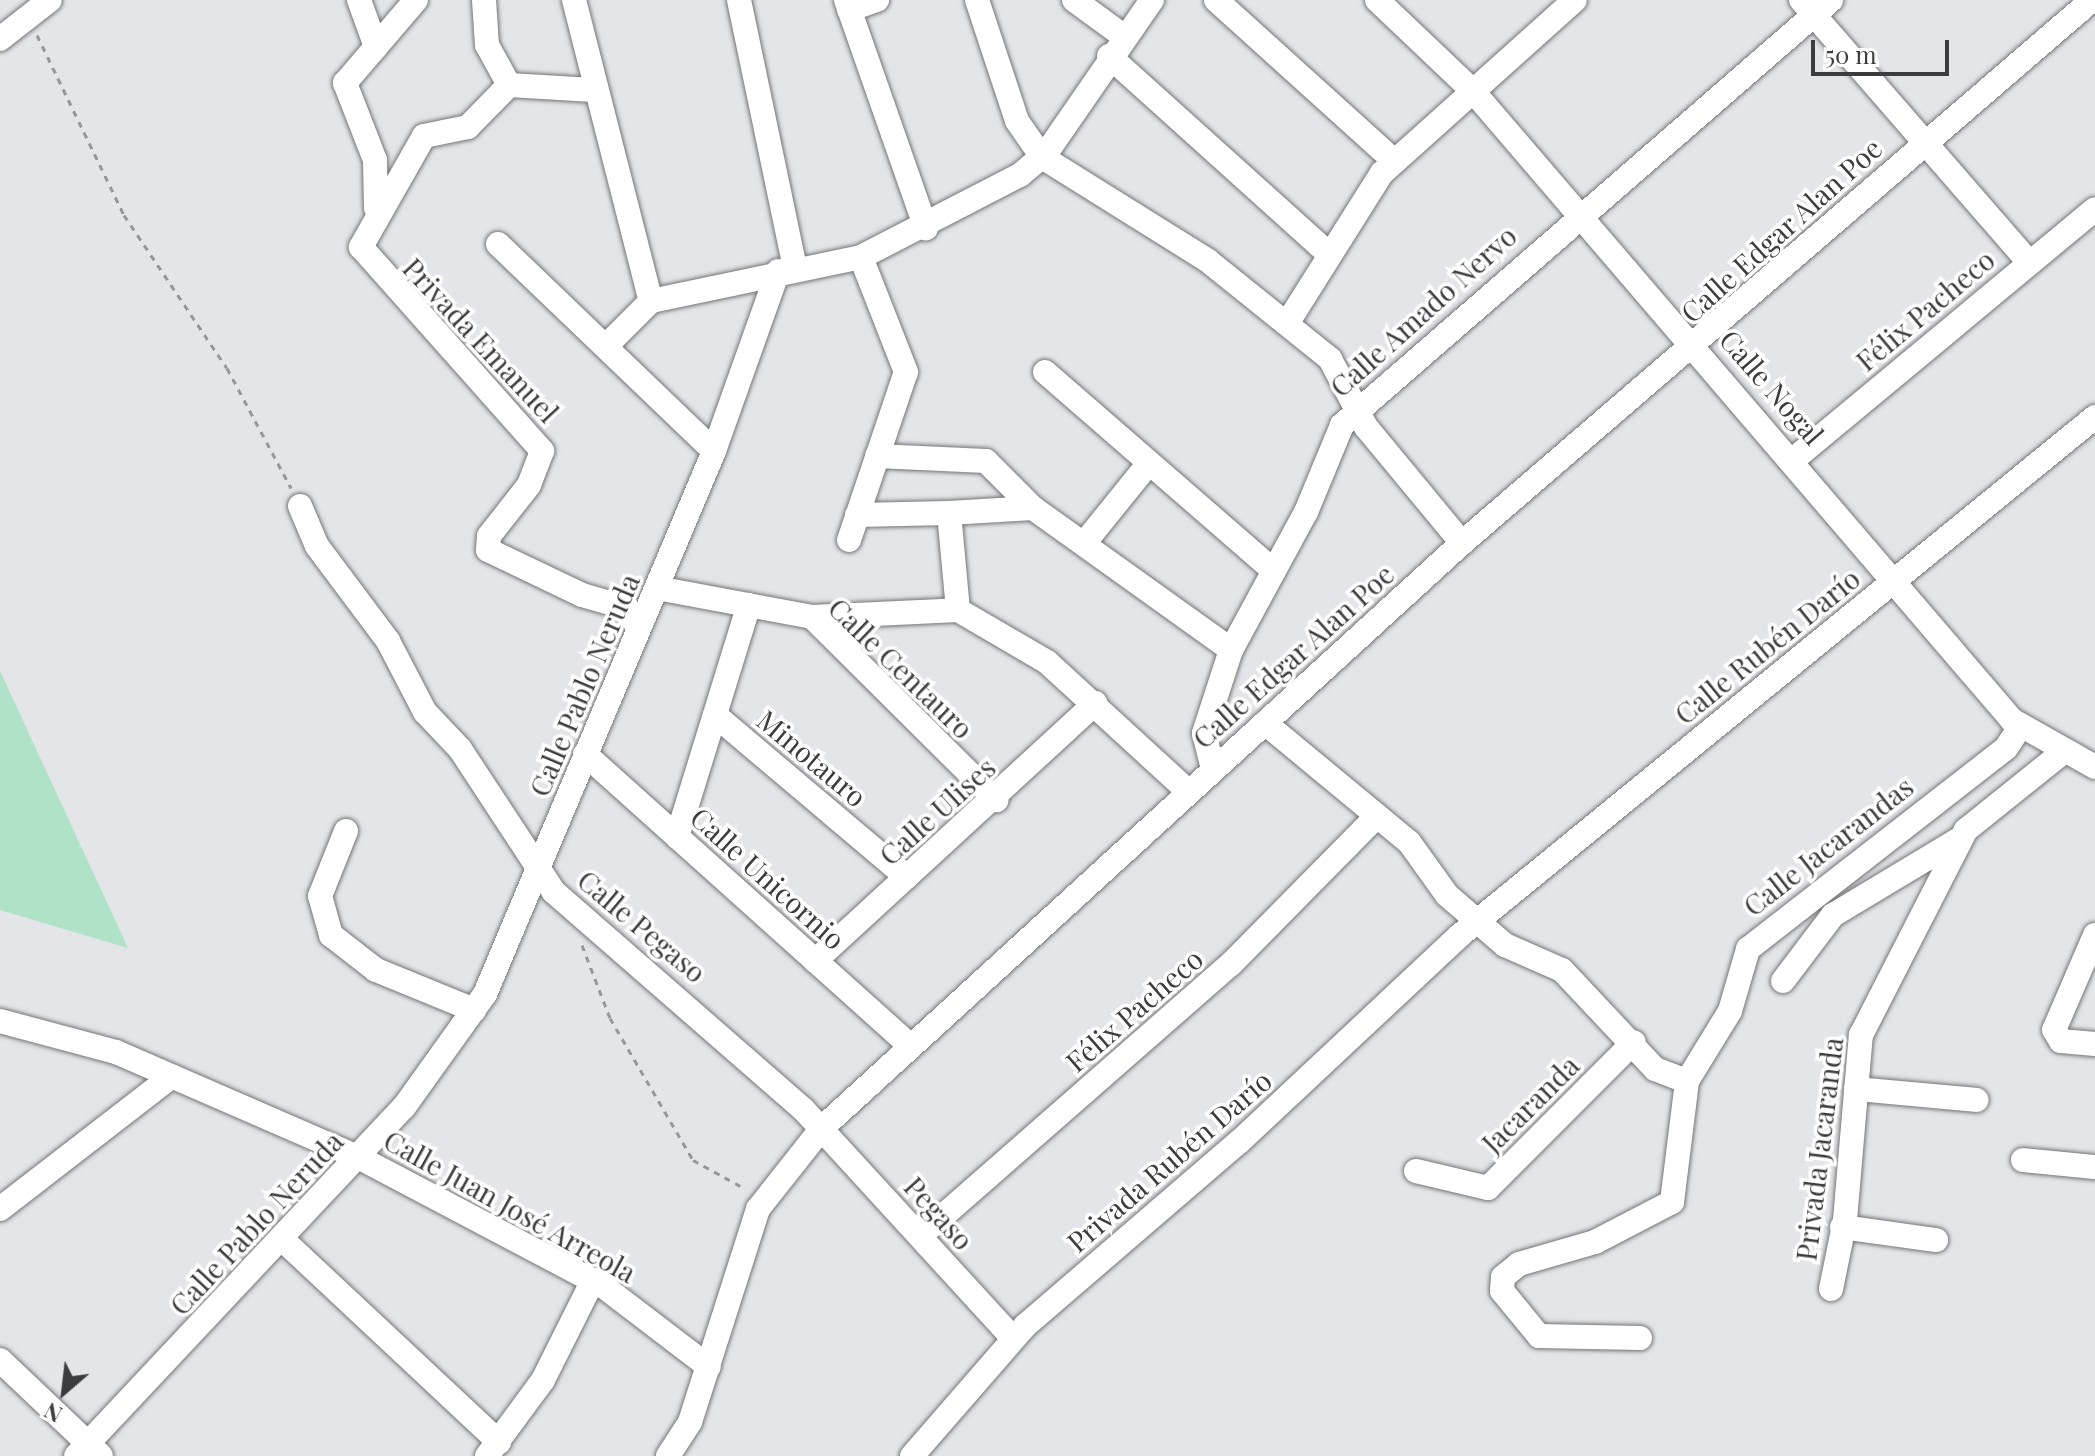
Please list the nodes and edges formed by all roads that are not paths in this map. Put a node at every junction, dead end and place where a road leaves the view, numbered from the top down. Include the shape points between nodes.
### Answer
1 (50, 0) edge
2 (359, 0) edge
3 (416, 0) edge
4 (484, 0) edge
5 (574, 0) edge
6 (739, 0) edge
7 (877, 0) edge
8 (977, 0) edge
9 (1074, 0) edge
10 (1152, 0) edge
11 (1216, 0) edge
12 (1377, 0) edge
13 (1575, 0) edge
14 (2092, 0) edge
15 (847, 5) edge
16 (1816, 5) edge
17 (1122, 35) junction
18 (0, 39) edge
19 (376, 47) junction
20 (1109, 56) junction
21 (509, 85) junction
22 (593, 90) junction
23 (1472, 90) junction
24 (1926, 141) junction
25 (1042, 157) junction
26 (1394, 161) junction
27 (2095, 209) edge
28 (376, 211) junction
29 (1581, 216) junction
30 (926, 228) junction
31 (498, 244) dead end
32 (1330, 255) junction
33 (861, 257) junction
34 (2029, 262) junction
35 (786, 270) junction
36 (651, 301) junction
37 (1288, 322) junction
38 (606, 346) junction
39 (1696, 346) junction
40 (1045, 372) dead end
41 (1357, 411) junction
42 (2095, 417) edge
43 (714, 451) junction
44 (877, 456) junction
45 (1794, 459) junction
46 (1149, 463) junction
47 (300, 506) road end
48 (1033, 508) junction
49 (949, 513) junction
50 (857, 515) junction
51 (849, 540) dead end
52 (1086, 541) junction
53 (1462, 543) junction
54 (1274, 571) junction
55 (1896, 578) junction
56 (657, 588) junction
57 (749, 605) junction
58 (958, 610) junction
59 (812, 617) junction
60 (638, 628) junction
61 (1231, 650) junction
62 (1096, 703) junction
63 (715, 715) junction
64 (1265, 723) junction
65 (2020, 727) junction
66 (2063, 752) junction
67 (585, 754) junction
68 (2095, 767) edge
69 (1213, 769) junction
70 (1188, 791) junction
71 (996, 800) junction
72 (1377, 816) junction
73 (346, 831) dead end
74 (677, 837) junction
75 (1961, 838) junction
76 (540, 872) junction
77 (907, 877) junction
78 (1477, 921) junction
79 (2095, 935) edge
80 (815, 961) junction
81 (1783, 981) dead end
82 (474, 1010) junction
83 (0, 1021) edge
84 (1634, 1042) junction
85 (2095, 1044) edge
86 (911, 1047) junction
87 (172, 1076) junction
88 (1687, 1081) junction
89 (1856, 1089) junction
90 (1976, 1100) dead end
91 (822, 1128) junction
92 (358, 1157) junction
93 (2023, 1160) dead end
94 (2095, 1167) edge
95 (1416, 1171) dead end
96 (0, 1209) edge
97 (1842, 1227) junction
98 (920, 1236) junction
99 (283, 1240) junction
100 (1936, 1240) dead end
101 (593, 1280) junction
102 (1831, 1289) dead end
103 (1013, 1338) junction
104 (1640, 1338) dead end
105 (0, 1360) edge
106 (709, 1367) junction
107 (493, 1449) edge
108 (89, 1452) edge
109 (676, 1453) edge
110 (912, 1456) edge

1 - 18 street
2 - 19 street
3 - 19 street
4 - 21 street via 487,45
5 - 22 street
6 - 35 street
7 - 15 street
8 - 25 street via 1017,121
9 - 17 street
10 - 17 street
11 - 26 street
12 - 23 street, Calle Nogal
13 - 23 street
14 - 24 street, Calle Edgar Alan Poe
15 - 30 street
16 - 24 street
16 - 29 street, Calle Amado Nervo
17 - 20 street
19 - 28 street via 350,74 345,94 375,160
20 - 25 street
20 - 32 street
21 - 22 street
21 - 28 street, Privada Emanuel via 468,127 418,143
22 - 36 street
23 - 26 street
23 - 29 street, Calle Nogal
24 - 34 street
24 - 39 street, Calle Edgar Alan Poe
25 - 30 street
25 - 37 street via 1207,260
26 - 32 street
27 - 34 street, Félix Pacheco
28 - 60 street, Privada Emanuel via 362,234 365,259 542,451 529,485 489,536 488,550 582,595 627,608
29 - 39 street, Calle Nogal
29 - 41 street, Calle Amado Nervo
30 - 33 street
31 - 38 street
32 - 37 street
33 - 35 street
33 - 44 street via 906,358
34 - 45 street, Félix Pacheco
35 - 36 street
35 - 43 street, Calle Pablo Neruda
36 - 38 street
37 - 41 street via 1337,366
38 - 43 street
39 - 45 street, Calle Nogal
39 - 53 street, Calle Edgar Alan Poe
40 - 46 street
41 - 53 street
41 - 54 street, Calle Amado Nervo via 1338,430
42 - 55 street, Calle Rubén Darío
43 - 56 street, Calle Pablo Neruda
44 - 48 street via 986,461
44 - 50 street
45 - 55 street, Calle Nogal
46 - 52 street
46 - 54 street
47 - 76 street, Calle Pegaso via 317,546 388,641 425,712 460,749
48 - 49 street
48 - 52 street
49 - 50 street
49 - 58 street
50 - 51 street
52 - 61 street
53 - 64 street, Calle Edgar Alan Poe
54 - 61 street, Calle Amado Nervo
55 - 65 street, Calle Nogal
55 - 78 street, Calle Rubén Darío
56 - 57 street, Calle Centauro
56 - 60 street, Calle Pablo Neruda
57 - 59 street, Calle Centauro
57 - 63 street
58 - 59 street
58 - 62 street via 1047,662
59 - 71 street, Calle Centauro
60 - 67 street, Calle Pablo Neruda
61 - 69 street, Calle Amado Nervo via 1204,733
62 - 70 street
62 - 71 street, Calle Ulises
63 - 74 street
63 - 77 street, Minotauro
64 - 69 street, Calle Edgar Alan Poe
64 - 72 street
65 - 66 street, Calle Nogal
65 - 88 street, Calle Jacarandas via 2006,748 1759,935 1744,955 1730,1011
66 - 68 street, Calle Nogal
66 - 75 street, Privada Jacaranda
67 - 74 street, Calle Unicornio
67 - 76 street, Calle Pablo Neruda
69 - 70 street, Calle Edgar Alan Poe
70 - 86 street, Calle Edgar Alan Poe
71 - 77 street, Calle Ulises
72 - 78 street
72 - 98 street, Félix Pacheco via 1231,964
73 - 82 street via 320,896 331,935 376,970
74 - 80 street, Calle Unicornio
75 - 81 street via 1833,915
75 - 89 street, Privada Jacaranda via 1861,1035
76 - 82 street, Calle Pablo Neruda
76 - 91 street, Calle Pegaso via 583,921 741,1049
77 - 80 street, Calle Ulises
78 - 84 street via 1509,948 1562,970
78 - 103 street, Privada Rubén Darío via 1239,1142
79 - 85 street via 2056,1037
80 - 86 street, Calle Unicornio
82 - 92 street, Calle Pablo Neruda via 415,1094
83 - 87 street, Calle Juan José Arreola
84 - 88 street via 1662,1075
84 - 95 street, Jacaranda via 1488,1188
86 - 91 street, Calle Edgar Alan Poe
87 - 92 street, Calle Juan José Arreola
87 - 96 street
88 - 104 street via 1675,1198 1595,1242 1519,1264 1501,1284 1539,1336
89 - 90 street
89 - 97 street, Privada Jacaranda
91 - 98 street, Pegaso
91 - 106 street, Calle Edgar Alan Poe via 764,1197
92 - 99 street, Calle Pablo Neruda
92 - 101 street, Calle Juan José Arreola
93 - 94 street
97 - 100 street
97 - 102 street, Privada Jacaranda
98 - 103 street, Pegaso
99 - 107 street
99 - 108 street, Calle Pablo Neruda
101 - 106 street, Calle Juan José Arreola
101 - 107 street via 543,1380
103 - 110 street, Privada Rubén Darío
105 - 108 street
106 - 109 street, Calle Edgar Alan Poe

